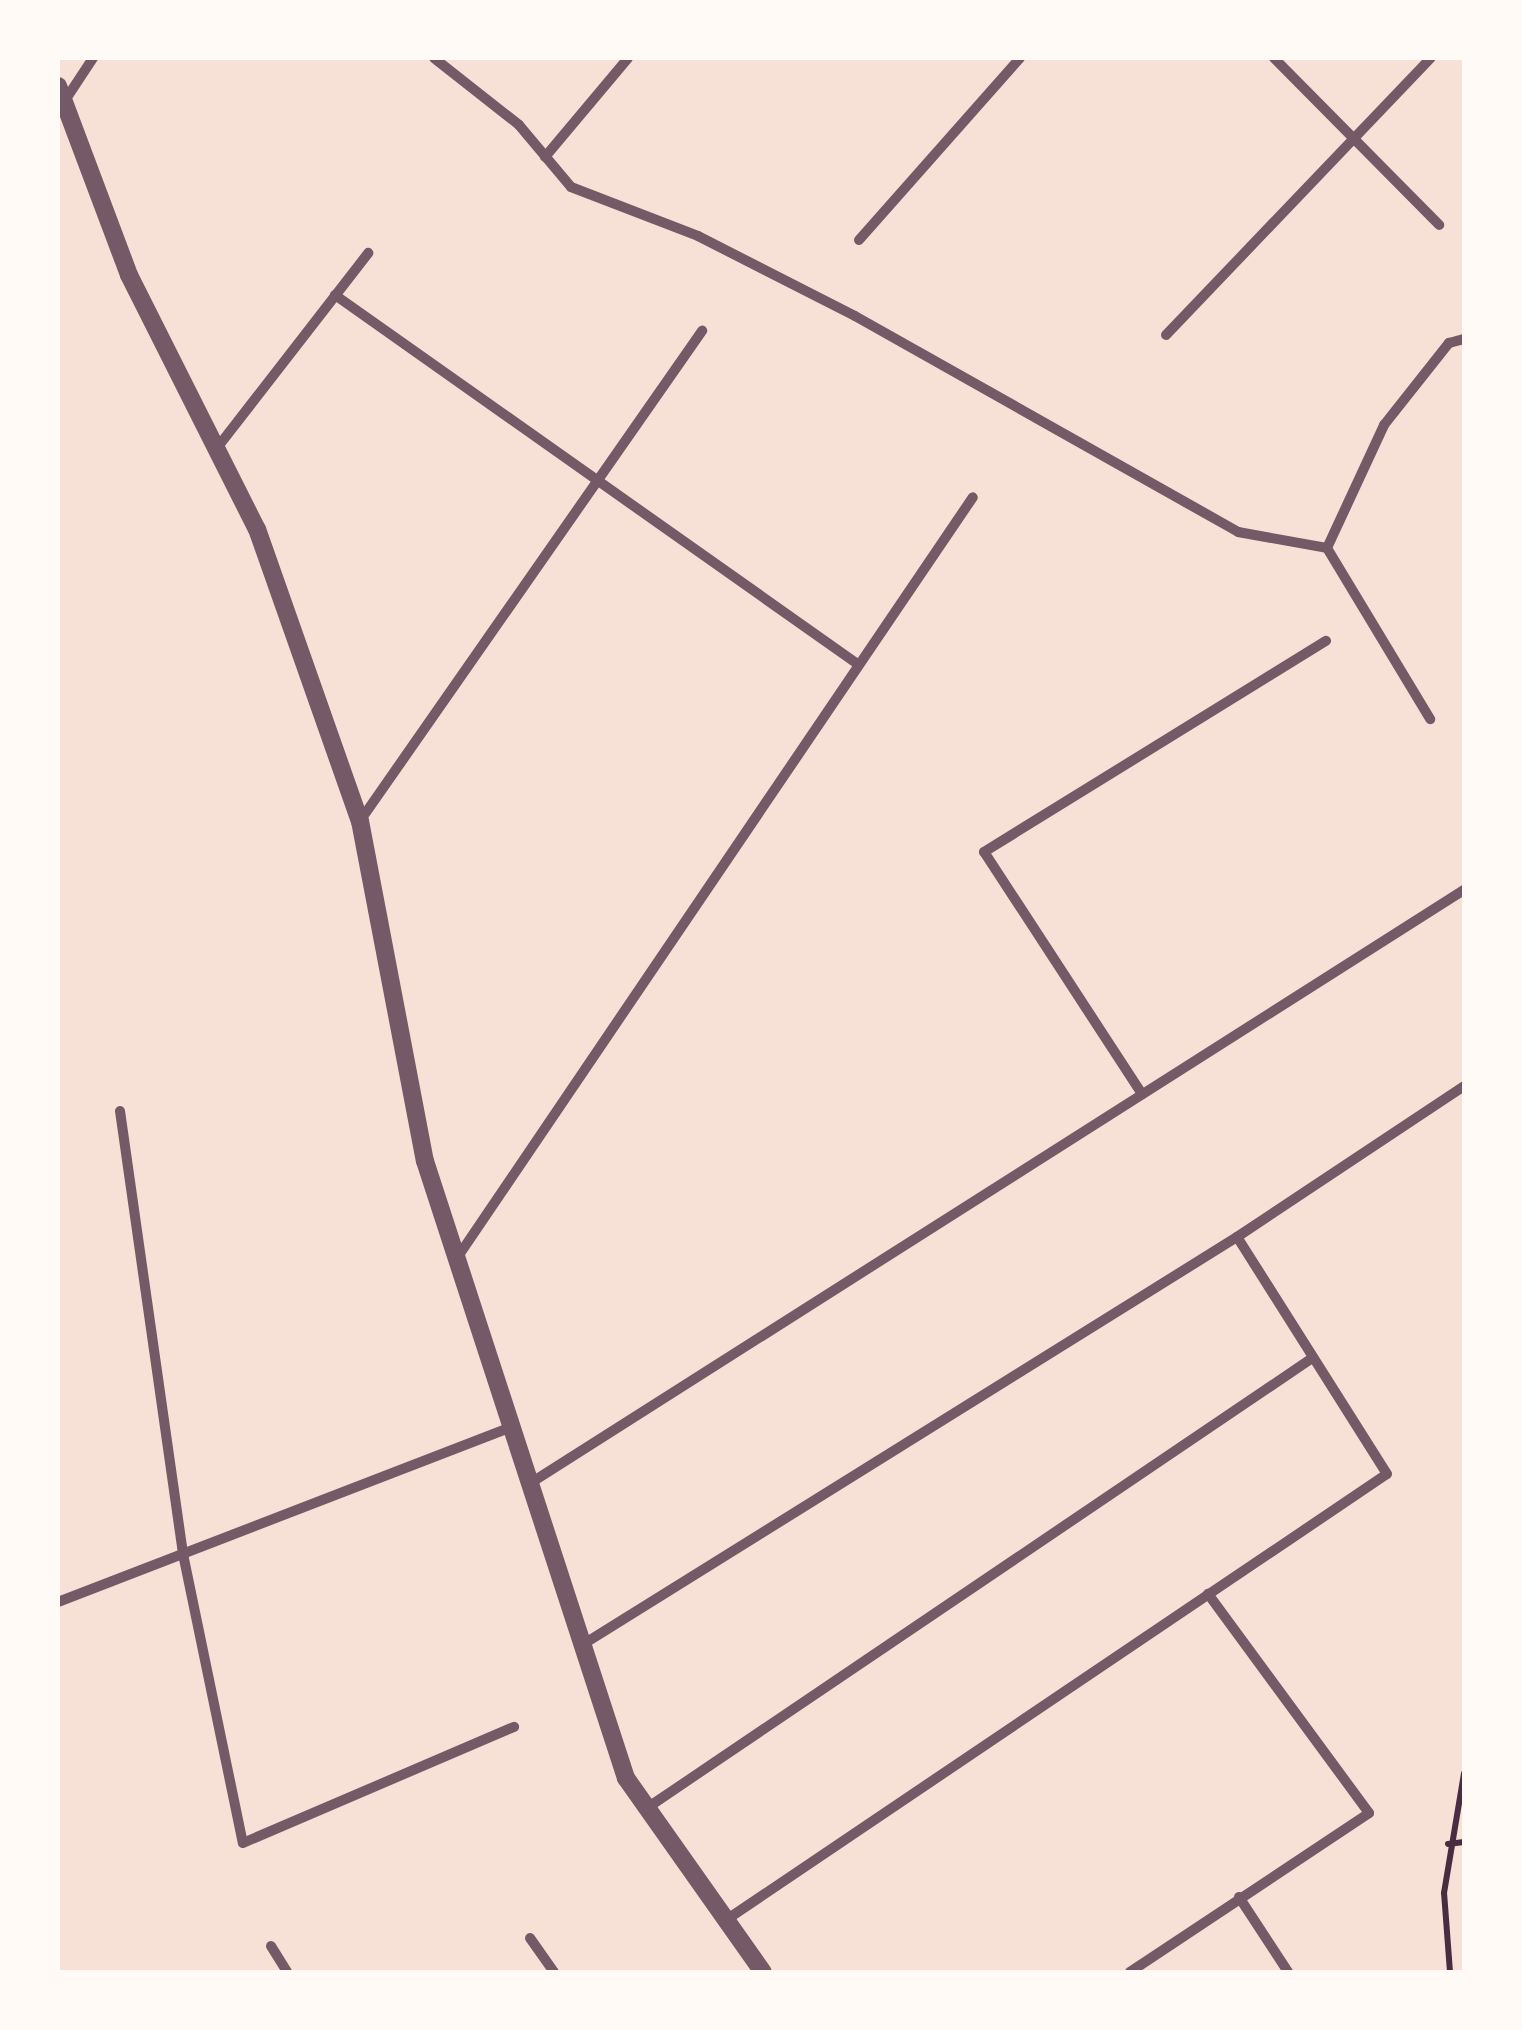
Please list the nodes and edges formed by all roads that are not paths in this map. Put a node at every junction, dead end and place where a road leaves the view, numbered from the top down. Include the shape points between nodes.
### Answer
1 (92, 58) edge
2 (434, 58) edge
3 (628, 58) edge
4 (1020, 58) edge
5 (1274, 58) edge
6 (1431, 58) edge
7 (61, 94) edge
8 (1351, 135) junction
9 (545, 156) junction
10 (1439, 224) dead end
11 (858, 240) dead end
12 (368, 253) dead end
13 (335, 296) junction
14 (702, 332) dead end
15 (1166, 335) dead end
16 (1464, 339) edge
17 (216, 449) junction
18 (595, 484) junction
19 (973, 498) dead end
20 (1327, 548) junction
21 (1326, 641) dead end
22 (859, 665) junction
23 (1430, 718) dead end
24 (360, 821) junction
25 (1464, 890) edge
26 (1464, 1086) edge
27 (1142, 1094) junction
28 (120, 1111) dead end
29 (1238, 1237) junction
30 (455, 1262) junction
31 (1311, 1359) junction
32 (510, 1428) junction
33 (528, 1484) junction
34 (183, 1554) junction
35 (1208, 1594) junction
36 (58, 1602) edge
37 (582, 1645) junction
38 (514, 1728) dead end
39 (647, 1808) junction
40 (1239, 1897) junction
41 (726, 1920) junction
42 (530, 1938) dead end
43 (271, 1946) dead end
44 (287, 1972) edge
45 (554, 1972) edge
46 (763, 1972) edge
47 (1130, 1972) edge
48 (1288, 1972) edge

1 - 7 street
2 - 9 street via 519,126
3 - 9 street
4 - 11 street
5 - 8 street
6 - 8 street
7 - 17 street via 129,276
8 - 10 street
8 - 15 street
9 - 20 street via 571,187 698,236 855,316 1238,532
12 - 13 street
13 - 17 street
13 - 18 street
14 - 18 street
16 - 20 street via 1449,343 1384,425
17 - 24 street via 257,529
18 - 22 street
18 - 24 street
19 - 22 street
20 - 23 street
21 - 27 street via 984,852
22 - 30 street
24 - 30 street via 425,1161
25 - 27 street
26 - 29 street
27 - 33 street
28 - 34 street
29 - 31 street
29 - 37 street
30 - 32 street
31 - 35 street via 1386,1474
31 - 39 street
32 - 33 street
32 - 34 street
33 - 37 street
34 - 36 street
34 - 38 street via 244,1843
35 - 40 street via 1369,1813
35 - 41 street
37 - 39 street via 626,1778
39 - 41 street
40 - 47 street
40 - 48 street
41 - 46 street
42 - 45 street
43 - 44 street

